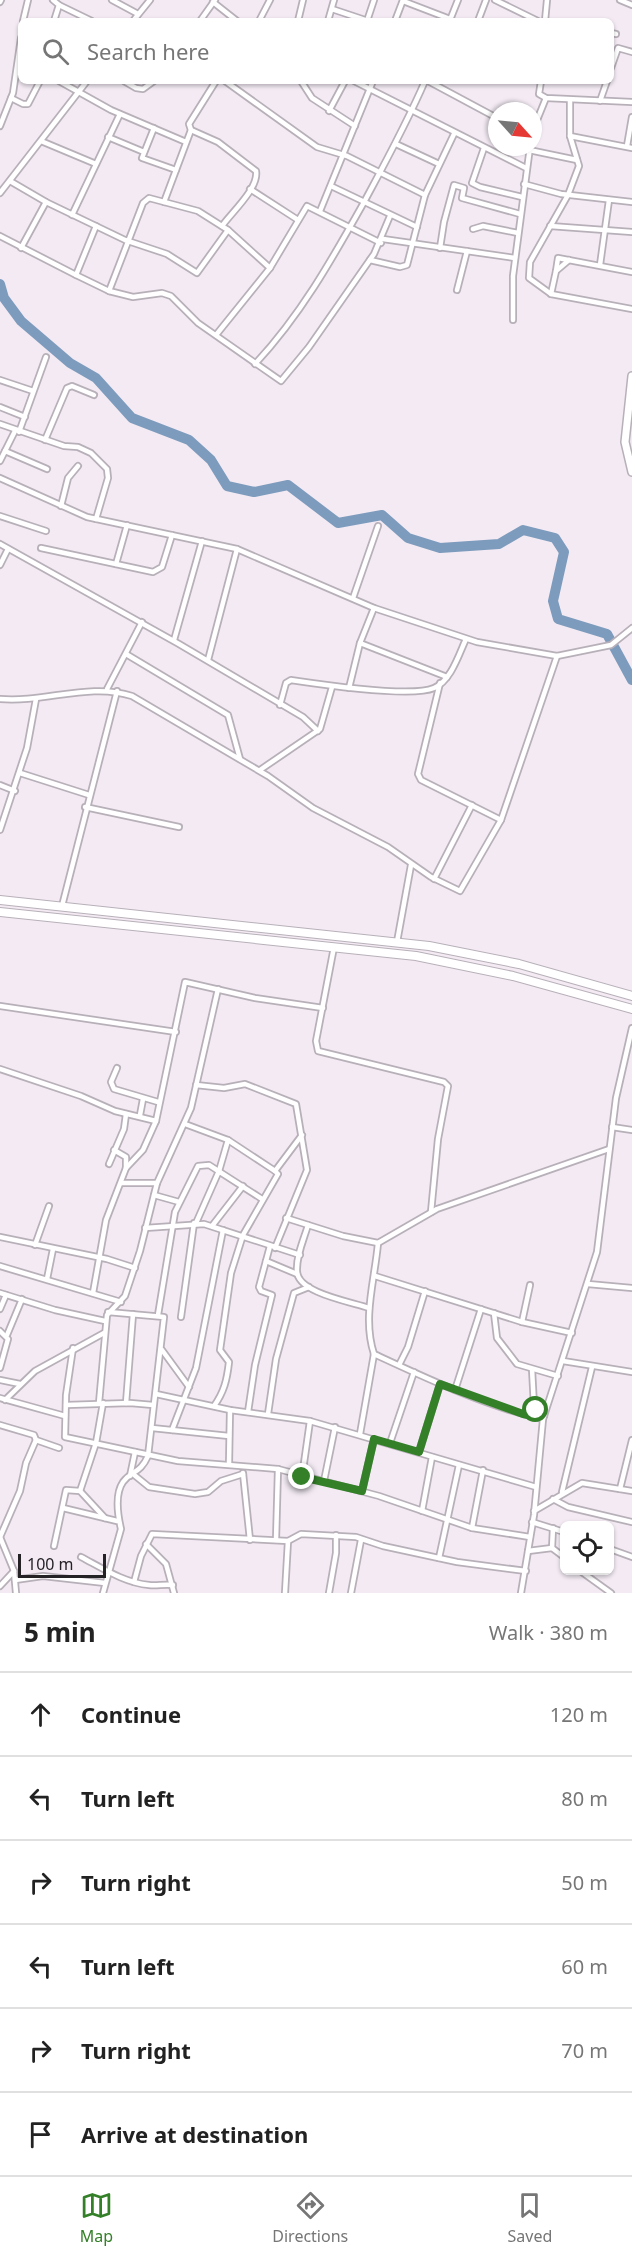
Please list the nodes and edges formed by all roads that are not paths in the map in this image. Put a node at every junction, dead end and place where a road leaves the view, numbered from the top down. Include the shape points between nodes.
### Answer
1 (28, 0) edge
2 (53, 0) edge
3 (112, 0) edge
4 (150, 0) edge
5 (270, 0) edge
6 (303, 0) edge
7 (334, 0) edge
8 (374, 0) edge
9 (403, 0) edge
10 (458, 0) edge
11 (486, 0) edge
12 (547, 0) edge
13 (620, 0) edge
14 (214, 1) edge
15 (499, 1) edge
16 (631, 3) edge
17 (59, 5) junction
18 (332, 9) junction
19 (138, 14) junction
20 (24, 18) edge
21 (55, 18) edge
22 (86, 18) edge
23 (135, 18) edge
24 (202, 18) edge
25 (234, 18) edge
26 (261, 18) edge
27 (299, 18) edge
28 (329, 18) edge
29 (358, 18) edge
30 (368, 18) edge
31 (396, 18) edge
32 (445, 18) edge
33 (451, 18) edge
34 (479, 18) edge
35 (532, 18) edge
36 (546, 18) edge
37 (632, 52) edge
38 (18, 56) edge
39 (614, 59) edge
40 (38, 84) edge
41 (64, 84) edge
42 (85, 84) edge
43 (129, 84) edge
44 (150, 84) edge
45 (214, 84) edge
46 (229, 84) edge
47 (303, 84) edge
48 (343, 84) edge
49 (360, 84) edge
50 (372, 84) edge
51 (426, 84) edge
52 (433, 84) edge
53 (541, 84) edge
54 (606, 84) edge
55 (370, 89) junction
56 (79, 92) junction
57 (11, 98) junction
58 (546, 98) junction
59 (570, 100) junction
60 (600, 101) junction
61 (632, 102) edge
62 (542, 108) edge
63 (329, 111) junction
64 (412, 112) junction
65 (488, 113) edge
66 (120, 114) junction
67 (632, 117) edge
68 (0, 126) edge
69 (356, 126) junction
70 (154, 128) junction
71 (191, 130) junction
72 (454, 134) junction
73 (570, 136) junction
74 (108, 137) junction
75 (40, 141) junction
76 (186, 142) junction
77 (396, 144) junction
78 (630, 147) edge
79 (484, 148) junction
80 (542, 151) edge
81 (144, 152) junction
82 (342, 156) junction
83 (528, 156) edge
84 (577, 160) junction
85 (96, 164) junction
86 (438, 164) junction
87 (526, 168) junction
88 (176, 170) junction
89 (380, 172) junction
90 (10, 181) junction
91 (524, 184) junction
92 (331, 186) junction
93 (250, 189) junction
94 (0, 193) edge
95 (425, 195) junction
96 (568, 195) junction
97 (522, 197) junction
98 (609, 200) junction
99 (46, 202) junction
100 (164, 202) junction
101 (632, 202) edge
102 (363, 203) junction
103 (320, 211) junction
104 (520, 214) junction
105 (72, 215) junction
106 (390, 216) junction
107 (298, 220) junction
108 (96, 226) junction
109 (222, 226) junction
110 (550, 226) junction
111 (350, 227) junction
112 (417, 227) junction
113 (473, 229) dead end
114 (606, 229) junction
115 (228, 230) junction
116 (632, 231) edge
117 (518, 233) junction
118 (0, 236) edge
119 (128, 241) junction
120 (382, 241) junction
121 (412, 244) junction
122 (21, 248) junction
123 (440, 248) junction
124 (467, 251) junction
125 (515, 258) junction
126 (370, 260) junction
127 (600, 265) junction
128 (270, 268) junction
129 (632, 272) edge
130 (76, 275) junction
131 (457, 290) dead end
132 (109, 291) junction
133 (551, 294) junction
134 (632, 309) edge
135 (513, 320) dead end
136 (216, 334) junction
137 (46, 357) dead end
138 (255, 364) junction
139 (632, 376) edge
140 (0, 380) edge
141 (631, 386) edge
142 (33, 391) junction
143 (94, 395) dead end
144 (0, 407) edge
145 (25, 417) junction
146 (0, 424) edge
147 (17, 431) junction
148 (45, 440) junction
149 (5, 451) junction
150 (0, 461) edge
151 (78, 466) dead end
152 (47, 469) dead end
153 (632, 472) edge
154 (0, 478) edge
155 (61, 506) junction
156 (0, 516) edge
157 (96, 519) junction
158 (127, 525) junction
159 (378, 526) dead end
160 (46, 531) dead end
161 (172, 535) junction
162 (202, 541) junction
163 (0, 544) edge
164 (42, 548) dead end
165 (8, 549) junction
166 (237, 549) junction
167 (116, 564) junction
168 (0, 565) edge
169 (352, 598) junction
170 (374, 608) junction
171 (141, 622) junction
172 (632, 628) edge
173 (466, 639) junction
174 (174, 640) junction
175 (360, 644) junction
176 (126, 654) junction
177 (557, 656) junction
178 (208, 660) junction
179 (447, 677) junction
180 (440, 683) junction
181 (332, 687) junction
182 (349, 688) junction
183 (107, 689) junction
184 (117, 691) junction
185 (0, 699) edge
186 (36, 699) junction
187 (280, 705) junction
188 (318, 731) junction
189 (240, 760) junction
190 (260, 770) junction
191 (20, 773) junction
192 (0, 785) edge
193 (15, 791) junction
194 (89, 795) junction
195 (472, 805) junction
196 (85, 807) junction
197 (501, 820) junction
198 (179, 826) dead end
199 (0, 830) edge
200 (411, 864) junction
201 (434, 879) junction
202 (0, 900) edge
203 (62, 906) junction
204 (0, 912) edge
205 (397, 942) junction
206 (334, 947) junction
207 (218, 989) junction
208 (632, 996) edge
209 (0, 1006) edge
210 (322, 1008) junction
211 (632, 1009) edge
212 (632, 1028) edge
213 (176, 1032) junction
214 (117, 1068) dead end
215 (0, 1069) edge
216 (196, 1085) junction
217 (143, 1099) junction
218 (158, 1102) junction
219 (126, 1114) junction
220 (140, 1115) junction
221 (156, 1121) junction
222 (185, 1124) junction
223 (612, 1127) junction
224 (632, 1130) edge
225 (302, 1135) junction
226 (228, 1140) junction
227 (609, 1149) junction
228 (114, 1150) junction
229 (109, 1164) dead end
230 (126, 1167) junction
231 (219, 1171) junction
232 (275, 1171) junction
233 (121, 1183) junction
234 (157, 1183) junction
235 (243, 1186) junction
236 (153, 1195) junction
237 (262, 1199) junction
238 (179, 1203) junction
239 (49, 1206) dead end
240 (431, 1212) junction
241 (286, 1218) junction
242 (195, 1223) junction
243 (308, 1225) junction
244 (172, 1226) junction
245 (212, 1226) junction
246 (145, 1228) junction
247 (223, 1230) junction
248 (243, 1235) junction
249 (0, 1238) edge
250 (378, 1243) junction
251 (35, 1245) junction
252 (272, 1247) junction
253 (53, 1249) junction
254 (300, 1255) junction
255 (98, 1258) junction
256 (266, 1261) junction
257 (0, 1266) edge
258 (135, 1268) junction
259 (297, 1274) junction
260 (375, 1276) junction
261 (47, 1279) junction
262 (588, 1284) junction
263 (530, 1285) dead end
264 (309, 1287) junction
265 (632, 1288) edge
266 (425, 1291) junction
267 (0, 1293) edge
268 (93, 1293) junction
269 (6, 1295) junction
270 (22, 1299) junction
271 (121, 1302) junction
272 (369, 1308) junction
273 (0, 1309) edge
274 (481, 1309) junction
275 (108, 1312) junction
276 (494, 1313) junction
277 (133, 1314) junction
278 (158, 1315) junction
279 (181, 1317) dead end
280 (105, 1321) junction
281 (522, 1322) junction
282 (0, 1331) edge
283 (104, 1333) junction
284 (572, 1333) junction
285 (6, 1335) junction
286 (73, 1348) junction
287 (161, 1350) junction
288 (374, 1353) junction
289 (563, 1361) junction
290 (399, 1365) junction
291 (592, 1367) junction
292 (0, 1368) edge
293 (532, 1370) junction
294 (414, 1372) junction
295 (632, 1372) edge
296 (558, 1376) junction
297 (0, 1380) edge
298 (20, 1384) junction
299 (440, 1384) junction
300 (189, 1387) junction
301 (455, 1390) junction
302 (156, 1394) junction
303 (3, 1399) edge
304 (182, 1400) junction
305 (101, 1403) junction
306 (126, 1403) junction
307 (66, 1405) junction
308 (153, 1405) junction
309 (214, 1406) junction
310 (230, 1410) junction
311 (536, 1410) junction
312 (248, 1412) junction
313 (268, 1414) junction
314 (528, 1415) junction
315 (65, 1416) junction
316 (544, 1417) junction
317 (310, 1421) junction
318 (0, 1425) edge
319 (335, 1427) junction
320 (152, 1428) junction
321 (172, 1430) junction
322 (360, 1434) junction
323 (229, 1436) junction
324 (374, 1439) junction
325 (36, 1440) junction
326 (632, 1440) edge
327 (96, 1443) junction
328 (390, 1443) junction
329 (59, 1448) dead end
330 (135, 1452) junction
331 (419, 1452) junction
332 (148, 1456) junction
333 (432, 1458) junction
334 (229, 1464) junction
335 (459, 1465) junction
336 (243, 1467) junction
337 (278, 1469) junction
338 (483, 1470) junction
339 (243, 1474) junction
340 (132, 1475) junction
341 (302, 1477) junction
342 (324, 1481) junction
343 (536, 1487) junction
344 (620, 1489) junction
345 (80, 1491) junction
346 (362, 1491) junction
347 (632, 1491) edge
348 (562, 1492) junction
349 (553, 1499) junction
350 (63, 1508) junction
351 (422, 1511) junction
352 (534, 1511) junction
353 (105, 1518) junction
354 (446, 1520) junction
355 (117, 1521) junction
356 (532, 1522) junction
357 (632, 1522) edge
358 (472, 1528) junction
359 (553, 1528) junction
360 (560, 1531) edge
361 (336, 1535) junction
362 (0, 1537) edge
363 (530, 1537) junction
364 (250, 1540) junction
365 (276, 1540) junction
366 (361, 1540) junction
367 (288, 1541) junction
368 (146, 1544) junction
369 (54, 1546) dead end
370 (552, 1548) junction
371 (528, 1551) junction
372 (614, 1551) edge
373 (560, 1554) edge
374 (81, 1557) dead end
375 (632, 1557) edge
376 (439, 1558) junction
377 (526, 1570) junction
378 (14, 1571) junction
379 (108, 1571) junction
380 (586, 1575) edge
381 (15, 1580) junction
382 (134, 1582) junction
383 (105, 1583) junction
384 (173, 1585) junction
385 (0, 1586) edge
386 (16, 1593) edge
387 (103, 1593) edge
388 (174, 1593) edge
389 (285, 1593) edge
390 (329, 1593) edge
391 (351, 1593) edge
392 (521, 1593) edge
393 (611, 1593) edge

1 - 20 street
2 - 17 street
3 - 19 street
4 - 19 street
5 - 26 street
6 - 27 street
7 - 18 street
8 - 30 street
9 - 31 street
9 - 32 street
10 - 33 street
11 - 34 street
12 - 36 street
13 - 16 street
14 - 24 street
14 - 25 street
15 - 35 street
17 - 21 street
17 - 22 street
18 - 28 street
18 - 29 street
19 - 23 street
37 - 39 street via 618,48
38 - 57 street
40 - 57 street via 28,104
41 - 56 street
42 - 56 street
43 - 44 street via 143,89
45 - 71 street via 189,124
46 - 82 street via 309,142
47 - 63 street via 312,98
48 - 63 street
49 - 55 street
50 - 55 street
51 - 64 street
52 - 65 street
53 - 58 street via 539,94
54 - 60 street
55 - 64 street
55 - 69 street
56 - 66 street
56 - 75 street
57 - 68 street
58 - 59 street
58 - 62 street
59 - 60 street
59 - 73 street
60 - 61 street
63 - 69 street
64 - 72 street
64 - 77 street
66 - 70 street
66 - 74 street
67 - 78 street
69 - 82 street
70 - 76 street
70 - 81 street
71 - 76 street
71 - 93 street via 218,142 256,171 257,178
72 - 79 street
72 - 86 street
73 - 78 street
73 - 84 street
74 - 81 street
74 - 85 street
75 - 85 street
75 - 90 street
76 - 88 street
77 - 86 street
77 - 89 street
79 - 87 street
79 - 97 street via 472,183
80 - 84 street
81 - 88 street via 142,158 146,161
82 - 89 street
82 - 92 street
83 - 87 street
84 - 96 street via 579,166
85 - 105 street
86 - 95 street
87 - 91 street
88 - 100 street
89 - 95 street
89 - 102 street
90 - 94 street
90 - 99 street
91 - 96 street
91 - 97 street
92 - 102 street
92 - 103 street
93 - 107 street
93 - 109 street
95 - 112 street
96 - 98 street
96 - 110 street
97 - 104 street
98 - 101 street
98 - 114 street
99 - 105 street
99 - 122 street
100 - 109 street via 198,211
100 - 119 street via 145,200
102 - 106 street
102 - 111 street
103 - 107 street via 307,206
103 - 111 street
104 - 117 street
104 - 123 street via 462,198 464,188 454,185
105 - 108 street
106 - 112 street
106 - 120 street
107 - 128 street
108 - 119 street
108 - 130 street
109 - 115 street
110 - 114 street
110 - 133 street via 530,262 530,278
111 - 120 street
111 - 138 street via 298,312
112 - 121 street
113 - 117 street via 483,226
114 - 116 street
114 - 127 street
115 - 119 street via 198,273 167,254
115 - 128 street
117 - 125 street
118 - 122 street
119 - 132 street
120 - 121 street
120 - 126 street
121 - 123 street
121 - 126 street via 405,266
122 - 130 street
123 - 124 street
124 - 125 street
124 - 131 street
125 - 135 street
126 - 138 street via 282,380
127 - 129 street
127 - 133 street via 558,258
128 - 136 street
130 - 132 street
132 - 136 street via 133,297 162,293 171,296 193,319
133 - 134 street
136 - 138 street
137 - 142 street
139 - 141 street
140 - 142 street
141 - 153 street via 625,442
142 - 145 street
143 - 148 street via 67,387
144 - 145 street
145 - 147 street
146 - 147 street
147 - 148 street
147 - 149 street
148 - 157 street via 91,453 107,469
149 - 150 street
149 - 152 street
151 - 155 street via 68,478
154 - 155 street
155 - 157 street
156 - 160 street
157 - 158 street
158 - 161 street
158 - 167 street
159 - 169 street
161 - 162 street
161 - 167 street via 161,570 153,572
162 - 166 street
162 - 174 street
163 - 165 street
164 - 167 street
165 - 168 street
165 - 171 street
166 - 169 street
166 - 178 street
169 - 170 street
170 - 173 street
170 - 175 street
171 - 174 street
171 - 176 street
172 - 177 street via 613,644
173 - 177 street
173 - 179 street
174 - 178 street
175 - 179 street
175 - 182 street
176 - 183 street
176 - 189 street via 228,715
177 - 197 street
178 - 187 street
179 - 180 street
180 - 182 street via 433,689 405,691
180 - 195 street via 418,774 421,780
181 - 182 street
181 - 187 street via 288,681
181 - 188 street
183 - 184 street
183 - 186 street
184 - 189 street via 179,722
184 - 194 street
185 - 186 street
186 - 191 street
187 - 188 street via 303,717
188 - 190 street
189 - 190 street
190 - 200 street via 307,804 388,847
191 - 193 street
191 - 194 street
192 - 193 street
193 - 199 street
194 - 196 street
195 - 197 street
195 - 201 street
196 - 198 street
196 - 203 street
197 - 201 street via 463,890
200 - 201 street
200 - 205 street
202 - 203 main road
203 - 205 main road
204 - 206 main road
205 - 208 main road via 519,964
206 - 210 street
206 - 211 main road via 416,956 513,976
207 - 210 street
207 - 213 street via 185,982
207 - 216 street
209 - 213 street
210 - 240 street via 318,1051 448,1086
212 - 223 street
213 - 218 street
214 - 217 street via 112,1087
215 - 219 street
216 - 222 street
216 - 225 street via 224,1088 245,1084 292,1101 299,1110
217 - 218 street
217 - 220 street
218 - 221 street
219 - 220 street
219 - 228 street
220 - 221 street
221 - 230 street via 143,1150
222 - 226 street
222 - 234 street
223 - 224 street
223 - 227 street
225 - 232 street
225 - 241 street via 307,1170
226 - 231 street
226 - 232 street
227 - 240 street
227 - 262 street via 597,1252
228 - 229 street
228 - 230 street via 127,1158
230 - 233 street
231 - 235 street
231 - 238 street via 205,1164 198,1166
231 - 242 street
232 - 237 street via 278,1174
233 - 234 street
233 - 255 street via 106,1220
234 - 236 street
235 - 237 street
235 - 245 street
236 - 238 street
236 - 246 street
237 - 248 street
238 - 244 street
239 - 251 street
240 - 250 street
241 - 243 street
241 - 252 street
242 - 244 street
242 - 245 street
242 - 279 street
243 - 250 street
243 - 254 street
244 - 246 street
244 - 278 street
245 - 247 street
246 - 258 street
247 - 248 street
247 - 300 street
248 - 252 street
248 - 309 street via 231,1273 219,1350 229,1362 224,1393
249 - 251 street
250 - 260 street
251 - 253 street
252 - 254 street
252 - 256 street
253 - 255 street
253 - 261 street
254 - 259 street
255 - 258 street
255 - 268 street
256 - 259 street
256 - 312 street via 259,1287 272,1295
257 - 261 street
258 - 271 street
259 - 264 street
260 - 266 street
260 - 272 street
261 - 268 street
262 - 265 street
262 - 284 street
263 - 281 street
264 - 272 street
264 - 313 street via 294,1293 276,1359
266 - 274 street
266 - 290 street
267 - 269 street
268 - 271 street
269 - 270 street
269 - 273 street
270 - 280 street
270 - 285 street
271 - 275 street
272 - 288 street
274 - 276 street
274 - 301 street
275 - 277 street
275 - 280 street
276 - 281 street
276 - 293 street via 499,1342 519,1366
277 - 278 street
277 - 306 street
278 - 287 street via 164,1317
280 - 283 street
281 - 284 street
282 - 285 street
283 - 286 street
283 - 305 street
284 - 289 street
285 - 292 street
286 - 298 street
286 - 307 street
287 - 300 street
287 - 302 street
288 - 290 street
288 - 322 street
289 - 291 street
289 - 296 street
290 - 294 street
291 - 295 street
291 - 348 street
293 - 296 street
293 - 311 street
294 - 299 street
294 - 328 street
296 - 316 street
297 - 298 street
298 - 303 street
299 - 301 street
299 - 331 street
300 - 304 street
301 - 314 street
302 - 304 street
302 - 308 street
303 - 315 street
304 - 309 street
304 - 321 street
305 - 306 street
305 - 307 street
305 - 327 street
306 - 308 street
307 - 315 street
308 - 320 street
309 - 310 street
310 - 312 street
310 - 323 street
311 - 314 street
311 - 316 street
312 - 313 street
313 - 317 street
314 - 316 street
315 - 327 street via 64,1436
316 - 343 street
317 - 319 street
317 - 341 street
318 - 325 street via 34,1435
319 - 322 street
319 - 342 street
320 - 321 street
320 - 332 street
321 - 323 street
322 - 324 street
323 - 334 street
324 - 328 street
324 - 346 street
325 - 329 street
325 - 362 street
326 - 344 street
327 - 330 street
327 - 345 street
328 - 331 street
330 - 332 street
330 - 340 street
331 - 333 street
332 - 334 street
332 - 340 street via 144,1466
333 - 335 street
333 - 351 street
334 - 336 street
335 - 338 street
335 - 354 street
336 - 337 street
336 - 339 street
337 - 341 street
337 - 365 street
338 - 343 street
338 - 358 street
339 - 340 street via 221,1480 208,1492 195,1494 148,1487
339 - 364 street
340 - 355 street via 121,1488
341 - 342 street
342 - 346 street
343 - 352 street
344 - 347 street
344 - 348 street via 582,1483
345 - 350 street via 66,1490
345 - 353 street
346 - 351 street
348 - 349 street
349 - 352 street
349 - 357 street via 568,1507
350 - 353 street
350 - 369 street
351 - 354 street
352 - 356 street
353 - 355 street
354 - 358 street
354 - 376 street
355 - 379 street via 121,1529
356 - 359 street
356 - 363 street
358 - 363 street
359 - 360 street
359 - 370 street
361 - 366 street
361 - 367 street via 302,1534
361 - 390 street
362 - 378 street
363 - 371 street
364 - 365 street
364 - 368 street via 152,1534
365 - 367 street
366 - 376 street
366 - 391 street
367 - 389 street
368 - 382 street
368 - 384 street via 166,1564
370 - 371 street
370 - 373 street
371 - 377 street
372 - 375 street
374 - 379 street
376 - 377 street
377 - 392 street
378 - 381 street
378 - 385 street
379 - 382 street
379 - 383 street
380 - 393 street
381 - 383 street via 43,1576
381 - 386 street
382 - 384 street
383 - 387 street
384 - 388 street

